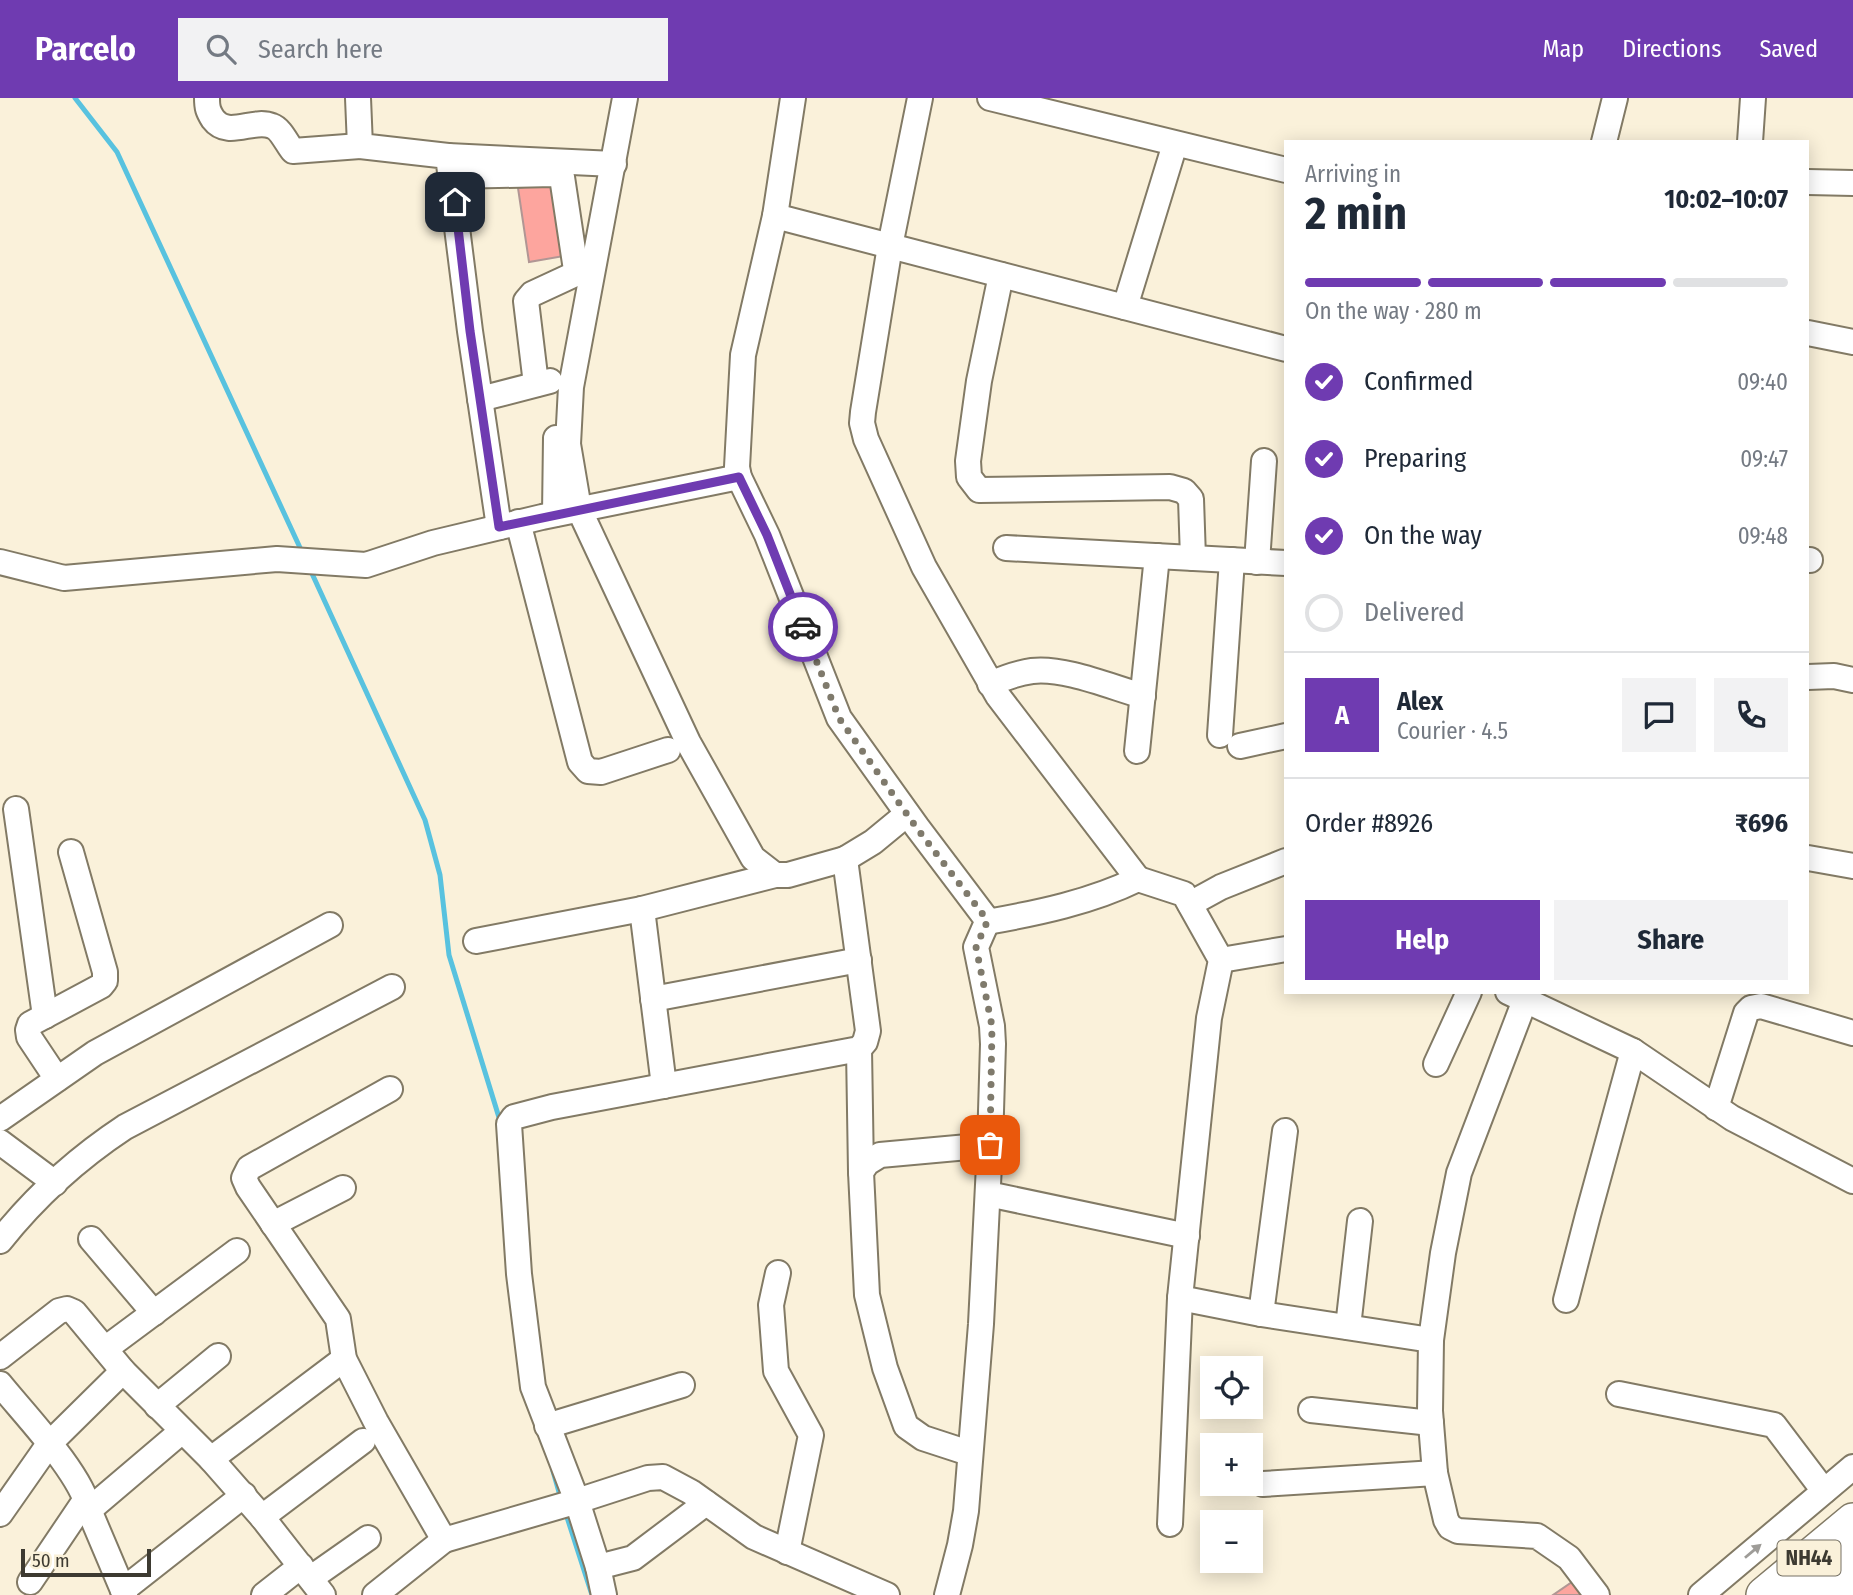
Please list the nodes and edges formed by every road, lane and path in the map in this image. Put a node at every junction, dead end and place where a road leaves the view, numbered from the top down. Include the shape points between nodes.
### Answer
1 (207, 98) edge
2 (358, 98) edge
3 (625, 98) edge
4 (793, 98) edge
5 (920, 98) edge
6 (990, 98) edge
7 (1615, 98) edge
8 (1747, 100) edge
9 (1604, 140) edge
10 (1750, 140) edge
11 (1175, 144) junction
12 (360, 146) junction
13 (614, 164) junction
14 (450, 166) junction
15 (1284, 170) edge
16 (1809, 182) edge
17 (1853, 183) edge
18 (775, 216) junction
19 (890, 246) junction
20 (1001, 275) junction
21 (1125, 307) junction
22 (1809, 333) edge
23 (1853, 342) edge
24 (1284, 348) edge
25 (536, 384) junction
26 (480, 399) junction
27 (1264, 461) dead end
28 (739, 477) junction
29 (567, 511) junction
30 (509, 525) junction
31 (1006, 548) dead end
32 (1157, 556) junction
33 (1193, 558) junction
34 (1232, 560) junction
35 (0, 562) edge
36 (1257, 562) junction
37 (1284, 563) edge
38 (1809, 677) edge
39 (1853, 680) edge
40 (990, 684) junction
41 (1143, 695) junction
42 (1284, 736) edge
43 (668, 750) dead end
44 (1137, 751) dead end
45 (16, 809) dead end
46 (907, 814) junction
47 (71, 852) dead end
48 (1809, 858) edge
49 (845, 859) junction
50 (1284, 861) edge
51 (1853, 866) edge
52 (775, 875) junction
53 (1138, 879) junction
54 (1190, 904) junction
55 (642, 909) junction
56 (987, 922) junction
57 (330, 925) dead end
58 (476, 941) dead end
59 (1284, 949) edge
60 (859, 960) junction
61 (1221, 960) junction
62 (392, 986) dead end
63 (1468, 994) edge
64 (1516, 996) edge
65 (653, 999) junction
66 (45, 1016) junction
67 (1853, 1033) edge
68 (859, 1049) junction
69 (1633, 1051) junction
70 (1436, 1064) dead end
71 (57, 1079) junction
72 (664, 1086) junction
73 (390, 1089) dead end
74 (1716, 1108) junction
75 (0, 1119) edge
76 (1285, 1131) dead end
77 (0, 1142) edge
78 (990, 1145) junction
79 (861, 1172) junction
80 (1853, 1181) edge
81 (55, 1183) junction
82 (343, 1188) dead end
83 (988, 1194) junction
84 (1360, 1221) dead end
85 (273, 1224) junction
86 (1187, 1236) junction
87 (91, 1239) dead end
88 (0, 1241) edge
89 (237, 1251) dead end
90 (778, 1273) dead end
91 (1180, 1298) junction
92 (1566, 1300) dead end
93 (154, 1313) junction
94 (1261, 1314) junction
95 (1348, 1327) junction
96 (1431, 1340) junction
97 (105, 1349) junction
98 (218, 1356) dead end
99 (0, 1357) edge
100 (344, 1359) junction
101 (122, 1371) junction
102 (0, 1384) edge
103 (682, 1385) dead end
104 (1619, 1394) dead end
105 (158, 1406) junction
106 (1311, 1410) dead end
107 (1431, 1423) junction
108 (547, 1426) junction
109 (182, 1431) junction
110 (363, 1441) dead end
111 (49, 1444) junction
112 (970, 1453) junction
113 (211, 1459) junction
114 (1853, 1467) edge
115 (1435, 1473) junction
116 (1264, 1484) dead end
117 (1824, 1491) junction
118 (244, 1495) junction
119 (574, 1502) junction
120 (706, 1503) junction
121 (88, 1505) junction
122 (0, 1514) edge
123 (262, 1517) junction
124 (1853, 1521) edge
125 (1170, 1524) dead end
126 (368, 1538) dead end
127 (444, 1540) junction
128 (787, 1552) junction
129 (1853, 1556) edge
130 (598, 1567) junction
131 (312, 1580) edge
132 (30, 1581) dead end
133 (1853, 1588) edge
134 (124, 1593) edge
135 (264, 1595) edge
136 (376, 1595) edge
137 (604, 1595) edge
138 (887, 1595) edge
139 (947, 1595) edge
140 (1597, 1595) edge
141 (1701, 1595) edge
142 (1764, 1595) edge
143 (1808, 1595) edge
144 (1844, 1595) edge

1 - 12 street via 207,109 224,128 267,124 275,127 293,151
2 - 12 street
3 - 13 street
4 - 18 street
5 - 19 street
6 - 11 street
7 - 9 street
8 - 10 street
11 - 15 street
11 - 21 street
12 - 14 street
13 - 14 street
13 - 29 street via 571,387
14 - 25 street via 562,177 576,270 526,301
14 - 26 street
16 - 17 street
18 - 19 street
18 - 28 street via 743,355
19 - 20 street
19 - 40 street via 862,423 924,568
20 - 21 street
20 - 33 street via 968,461 974,486 979,490 1170,487 1184,491 1191,499
21 - 24 street
22 - 23 street
25 - 26 street
25 - 29 street via 551,380 557,386
26 - 30 street
27 - 36 street
28 - 29 street
28 - 46 street via 767,535 839,718
29 - 30 street
29 - 52 street via 753,858
30 - 35 street via 366,565 277,559 64,578
30 - 43 street via 580,762 588,771 601,772
31 - 32 street
32 - 33 street
32 - 41 street
33 - 34 street
34 - 36 street
34 - 42 street via 1230,740
36 - 37 street
38 - 39 street
40 - 41 street via 1034,670
40 - 53 street
41 - 44 street
45 - 66 street
46 - 49 street
46 - 56 street
47 - 66 street via 105,981
48 - 51 street
49 - 52 street
49 - 60 street
50 - 54 street
52 - 55 street
53 - 54 street via 1184,894
53 - 56 street via 1110,893
54 - 61 street
55 - 58 street
55 - 65 street
56 - 78 street via 976,947 992,1026
57 - 71 street via 138,1028
59 - 61 street
60 - 65 street
60 - 68 street via 868,1031
61 - 86 street via 1209,1018
62 - 81 street via 135,1121 96,1146
63 - 70 street
64 - 69 street
64 - 96 street via 1459,1173
65 - 72 street
66 - 71 street via 30,1024 29,1037
67 - 74 street via 1761,1006 1751,1008
68 - 72 street
68 - 79 street
69 - 74 street
69 - 92 street
71 - 75 street
72 - 108 street via 552,1107 511,1120 524,1325 533,1387
73 - 85 street via 248,1168 244,1178 248,1187
74 - 80 street
76 - 94 street
77 - 81 street
78 - 79 street via 880,1155
78 - 83 street
79 - 112 street via 867,1295 885,1368 906,1426 923,1438
81 - 88 street
82 - 85 street
83 - 86 street
83 - 112 street
84 - 95 street
85 - 100 street via 338,1319
86 - 91 street
87 - 93 street
89 - 93 street
90 - 128 street via 771,1305 776,1371 811,1436
91 - 94 street
91 - 125 street
93 - 97 street
94 - 95 street
95 - 96 street
96 - 107 street
97 - 99 street via 67,1309
97 - 101 street
98 - 105 street
100 - 113 street
100 - 127 street
101 - 105 street
101 - 111 street
102 - 111 street
103 - 108 street
104 - 117 street via 1774,1425
105 - 109 street
106 - 107 street
107 - 115 street
108 - 119 street
109 - 113 street
109 - 121 street
110 - 123 street
111 - 121 street
111 - 122 street
112 - 139 street via 966,1511
113 - 118 street
114 - 117 street
115 - 116 street
115 - 140 street via 1450,1527 1537,1536 1569,1559
141 -> 117 street
118 - 123 street
118 - 134 street
119 - 120 street via 648,1478 663,1478
119 - 127 street
119 - 130 street
120 - 128 street via 754,1537
120 - 130 street via 633,1558
121 - 132 street
121 - 134 street
123 - 131 street
124 - 142 highway, NH44
126 - 131 street
127 - 136 street
128 - 138 street
129 - 143 highway, NH44
130 - 137 street
131 - 135 street
133 - 144 street

